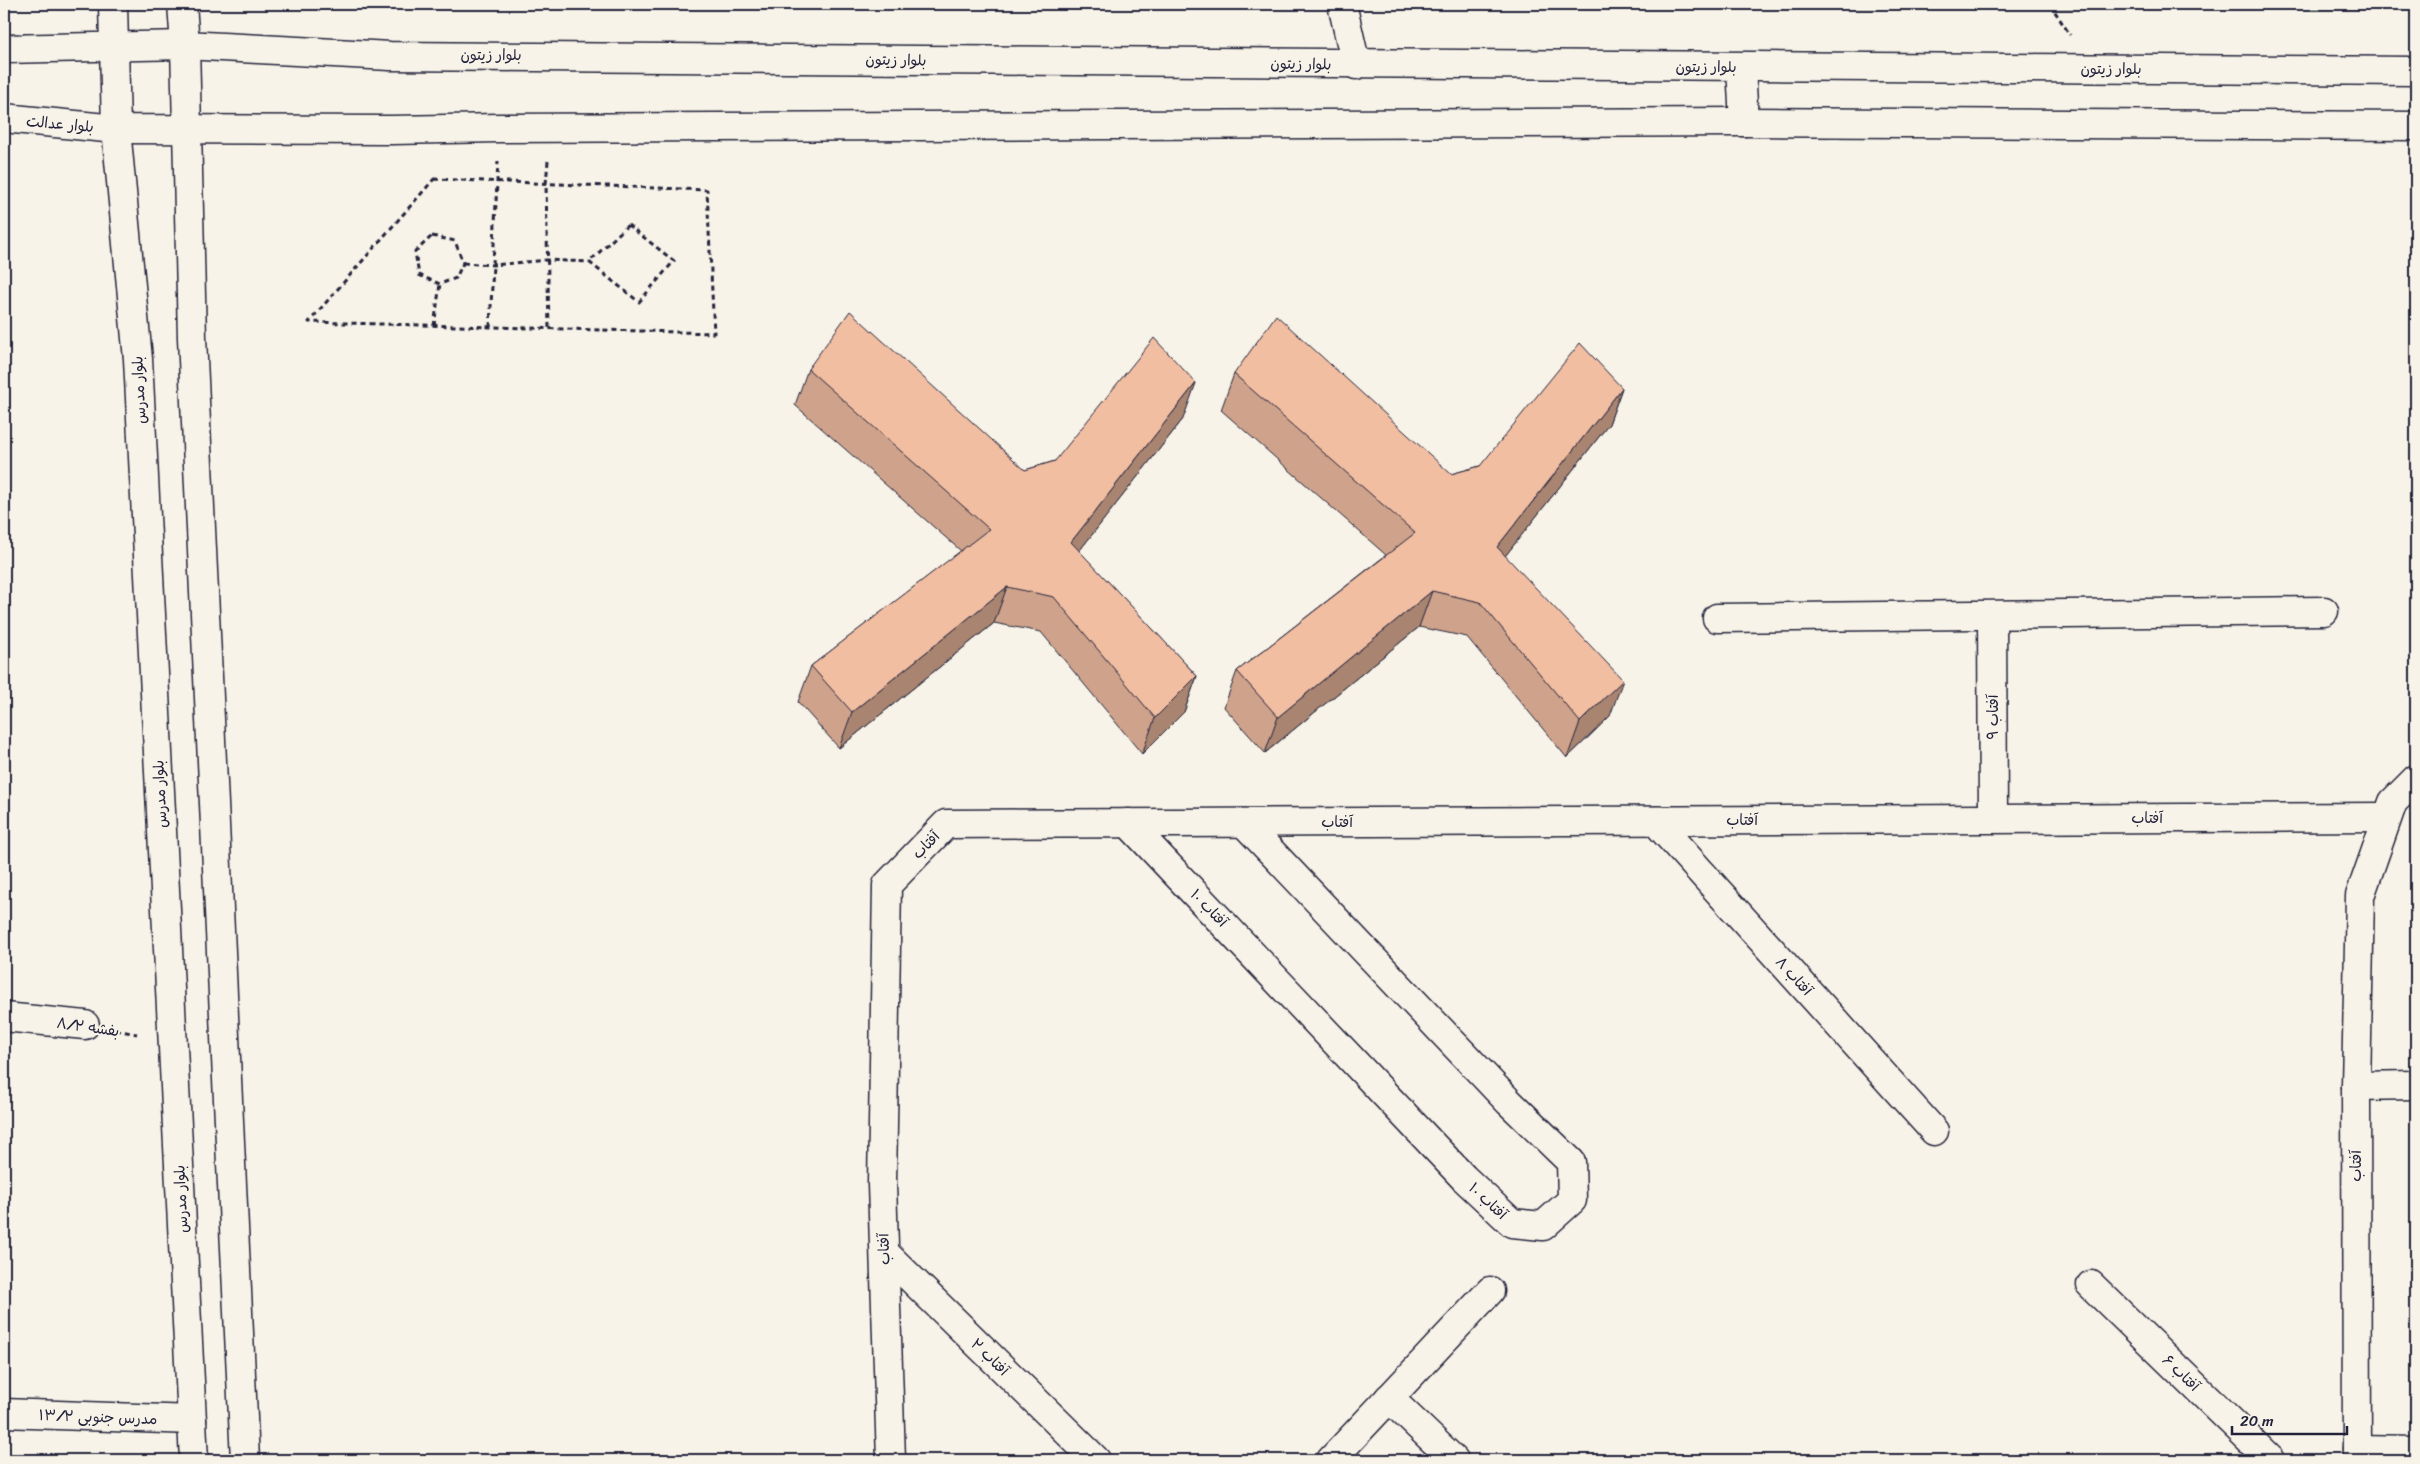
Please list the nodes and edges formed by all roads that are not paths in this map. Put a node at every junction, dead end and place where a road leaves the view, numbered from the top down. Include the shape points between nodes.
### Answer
1 (113, 4) edge
2 (182, 4) edge
3 (1342, 4) edge
4 (185, 45) junction
5 (115, 46) junction
6 (4, 50) edge
7 (1356, 65) junction
8 (1741, 67) junction
9 (2416, 71) edge
10 (4, 118) edge
11 (1744, 122) junction
12 (2416, 126) edge
13 (116, 129) junction
14 (187, 129) junction
15 (2324, 611) dead end
16 (1992, 616) junction
17 (1717, 618) dead end
18 (2416, 779) edge
19 (2388, 817) junction
20 (1993, 818) junction
21 (1654, 821) junction
22 (1244, 822) junction
23 (1128, 823) junction
24 (4, 1017) edge
25 (85, 1025) road end
26 (2416, 1085) edge
27 (2356, 1086) junction
28 (1934, 1131) dead end
29 (884, 1253) junction
30 (2091, 1285) dead end
31 (1490, 1291) dead end
32 (1390, 1398) junction
33 (4, 1413) edge
34 (192, 1420) junction
35 (2416, 1451) edge
36 (2356, 1455) edge
37 (194, 1460) edge
38 (244, 1460) edge
39 (892, 1460) edge
40 (1096, 1460) edge
41 (1331, 1460) edge
42 (1454, 1460) edge
43 (2271, 1460) edge

1 - 5 street
2 - 4 street
3 - 7 street
4 - 5 street, بلوار زیتون
4 - 7 street, بلوار زیتون via 390,56
4 - 14 street
5 - 6 street
5 - 13 street, بلوار مدرس
7 - 8 street, بلوار زیتون
8 - 9 street, بلوار زیتون
8 - 11 street
10 - 13 street, بلوار عدالت
11 - 12 street
11 - 14 street
13 - 14 street, بلوار عدالت
13 - 34 street, بلوار مدرس via 138,359
14 - 38 street via 192,338
15 - 16 street
16 - 17 street
16 - 20 street, آفتاب ۹
18 - 19 street, آفتاب via 2392,802
19 - 20 street, آفتاب
19 - 27 street, آفتاب via 2360,896
20 - 21 street, آفتاب
21 - 22 street, آفتاب
21 - 28 street, آفتاب ۸
22 - 23 street, آفتاب
22 - 23 street, آفتاب ۱۰ via 1510,1102 1572,1162 1572,1200 1543,1226 1512,1223 1464,1178
23 - 29 street, آفتاب via 946,824 887,885 882,1184
24 - 25 street, بفشه ۸/۲
26 - 27 street
27 - 36 street, آفتاب
29 - 39 street, آفتاب
29 - 40 street, آفتاب ۲
30 - 43 street, آفتاب ۶
31 - 32 street
32 - 41 street
32 - 42 street
33 - 34 street, مدرس جنوبی ۱۳/۲
34 - 37 street, بلوار مدرس
35 - 36 street

